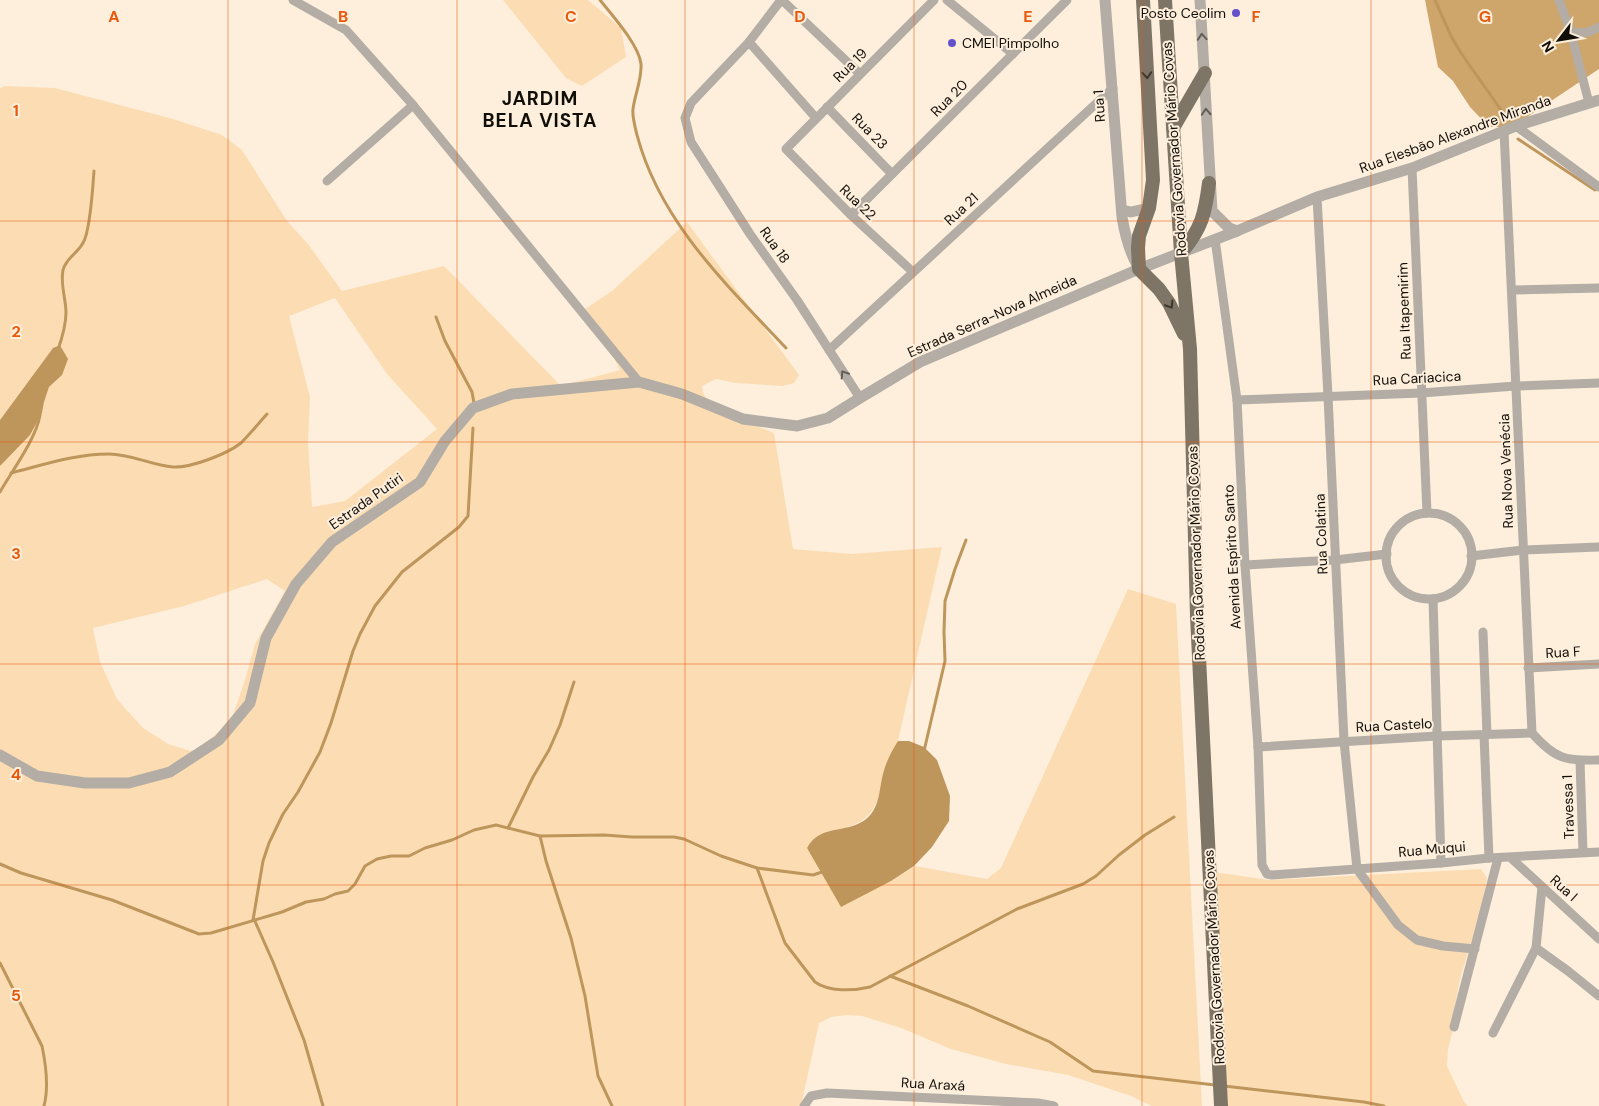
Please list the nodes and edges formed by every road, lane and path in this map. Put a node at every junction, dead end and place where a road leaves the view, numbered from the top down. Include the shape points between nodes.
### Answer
1 (293, 0) edge
2 (782, 0) edge
3 (934, 0) edge
4 (947, 0) edge
5 (1067, 0) edge
6 (1143, 0) edge
7 (1165, 0) edge
8 (1200, 0) edge
9 (1559, 0) edge
10 (1103, 1) edge
11 (1599, 27) edge
12 (1571, 33) junction
13 (749, 42) junction
14 (1013, 54) junction
15 (1205, 73) junction
16 (860, 74) junction
17 (1113, 88) junction
18 (1594, 102) edge
19 (414, 105) junction
20 (827, 107) junction
21 (816, 118) junction
22 (1516, 126) junction
23 (1173, 128) junction
24 (1504, 131) junction
25 (786, 149) joint
26 (1412, 168) junction
27 (892, 174) junction
28 (328, 180) dead end
29 (1210, 183) junction
30 (1599, 187) edge
31 (1317, 197) junction
32 (1149, 208) junction
33 (1122, 210) junction
34 (1212, 211) junction
35 (851, 215) junction
36 (1237, 231) junction
37 (1215, 239) junction
38 (1181, 253) junction
39 (1139, 268) junction
40 (913, 272) junction
41 (1599, 288) edge
42 (1512, 290) junction
43 (1190, 349) junction
44 (829, 350) junction
45 (639, 382) junction
46 (1599, 383) edge
47 (1516, 386) junction
48 (1421, 393) junction
49 (1328, 396) junction
50 (860, 398) junction
51 (1237, 400) junction
52 (1427, 513) junction
53 (1599, 547) edge
54 (1523, 550) junction
55 (1387, 554) junction
56 (1471, 556) junction
57 (1335, 560) junction
58 (1245, 565) junction
59 (1432, 599) junction
60 (1482, 632) dead end
61 (1599, 664) edge
62 (1528, 668) junction
63 (1532, 734) junction
64 (1485, 735) junction
65 (1436, 736) junction
66 (1344, 741) junction
67 (1258, 747) junction
68 (0, 755) edge
69 (1599, 760) edge
70 (1580, 761) junction
71 (1583, 852) junction
72 (1599, 852) edge
73 (1493, 858) junction
74 (1511, 858) junction
75 (1441, 863) junction
76 (1357, 869) junction
77 (1267, 874) joint
78 (1542, 887) junction
79 (1599, 939) edge
80 (1536, 948) junction
81 (1475, 949) junction
82 (1599, 996) edge
83 (1454, 1027) dead end
84 (1493, 1033) dead end
85 (804, 1106) edge
86 (1054, 1106) edge
87 (1222, 1106) edge

1 - 19 street via 346,30
2 - 13 street
2 - 16 street
3 - 16 street, Rua 19
4 - 14 street
5 - 14 street, Rua 20
6 -> 32 main road via 1153,180
7 - 23 main road, Rodovia Governador Mário Covas
15 -> 8 street
9 - 12 street
10 - 17 street, Rua 1
11 - 12 street via 1589,32
12 - 18 street
13 - 21 street
13 - 44 street, Rua 18 via 691,103 685,118 691,142
14 - 27 street, Rua 20
15 - 23 main road
29 -> 15 street
16 - 20 street, Rua 19
17 - 33 street, Rua 1
17 - 40 street, Rua 21
18 - 22 street, Rua Elesbão Alexandre Miranda
19 - 28 street
19 - 45 street
20 - 21 street, Rua 19
20 - 27 street, Rua 23
21 - 25 street, Rua 19
22 - 24 street, Rua Elesbão Alexandre Miranda
22 - 30 street
23 - 38 main road, Rodovia Governador Mário Covas
24 - 26 street, Rua Elesbão Alexandre Miranda
24 - 42 street, Rua Nova Venécia
25 - 35 street, Rua 22
26 - 31 street, Rua Elesbão Alexandre Miranda
26 - 48 street, Rua Itapemirim
27 - 35 street, Rua 20
29 - 34 street
29 - 38 main road via 1205,214
31 - 36 street, Rua Elesbão Alexandre Miranda
31 - 49 street, Rua Colatina
32 - 33 street via 1131,212
32 - 39 main road via 1139,236
33 - 39 street, Rua 1 via 1124,232
34 - 36 street via 1229,228
34 - 37 street
35 - 40 street, Rua 22
36 - 37 street, Rua Elesbão Alexandre Miranda
37 - 38 street, Rua Elesbão Alexandre Miranda
37 - 51 street, Avenida Espírito Santo
38 - 39 street, Rua Elesbão Alexandre Miranda
38 - 43 main road, Rodovia Governador Mário Covas
39 -> 43 main road via 1168,303
39 - 50 street, Estrada Serra-Nova Almeida via 920,362
40 - 44 street, Rua 21
41 - 42 street
42 - 47 street, Rua Nova Venécia
43 - 87 main road, Rodovia Governador Mário Covas via 1197,616
50 -> 44 street, Rua 18
45 - 50 street, Estrada Putiri via 682,394 742,419 796,426 828,418
45 - 68 street, Estrada Putiri via 512,394 473,408 445,441 420,482 332,542 296,584 266,638 250,704 219,740 170,772 129,783 85,783 37,776
46 - 47 street, Rua Cariacica
47 - 48 street, Rua Cariacica
47 - 54 street, Rua Nova Venécia
48 - 49 street, Rua Cariacica
48 - 52 street, Rua Itapemirim
49 - 51 street, Rua Cariacica
49 - 57 street, Rua Colatina
51 - 58 street, Avenida Espírito Santo
52 - 55 street via 1407,519 1396,529
52 - 56 street via 1449,518 1461,528 1469,540
53 - 54 street
54 - 56 street
54 - 62 street, Rua Nova Venécia
55 - 57 street
55 - 59 street via 1387,562 1399,588 1418,598
56 - 59 street via 1471,565 1459,588
57 - 58 street
57 - 66 street, Rua Colatina
58 - 67 street, Avenida Espírito Santo
59 - 65 street
60 - 64 street
61 - 62 street, Rua F
62 - 63 street, Rua Nova Venécia
63 - 64 street, Rua Castelo
63 - 70 street via 1550,752
64 - 65 street, Rua Castelo
64 - 73 street
65 - 66 street, Rua Castelo
65 - 75 street
66 - 67 street, Rua Castelo
66 - 76 street, Rua Colatina
67 - 77 street, Avenida Espírito Santo via 1262,865
69 - 70 street
70 - 71 street, Travessa 1
71 - 72 street, Rua Muqui
71 - 74 street, Rua Muqui
73 - 74 street, Rua Muqui
73 - 75 street, Rua Muqui
73 - 81 street
74 - 78 street, Rua I
75 - 76 street, Rua Muqui
76 - 77 street, Rua Muqui
76 - 81 street via 1398,926 1417,940
78 - 79 street, Rua I
78 - 80 street
80 - 82 street
80 - 84 street
81 - 83 street
85 - 86 street, Rua Araxá via 811,1096 836,1093

